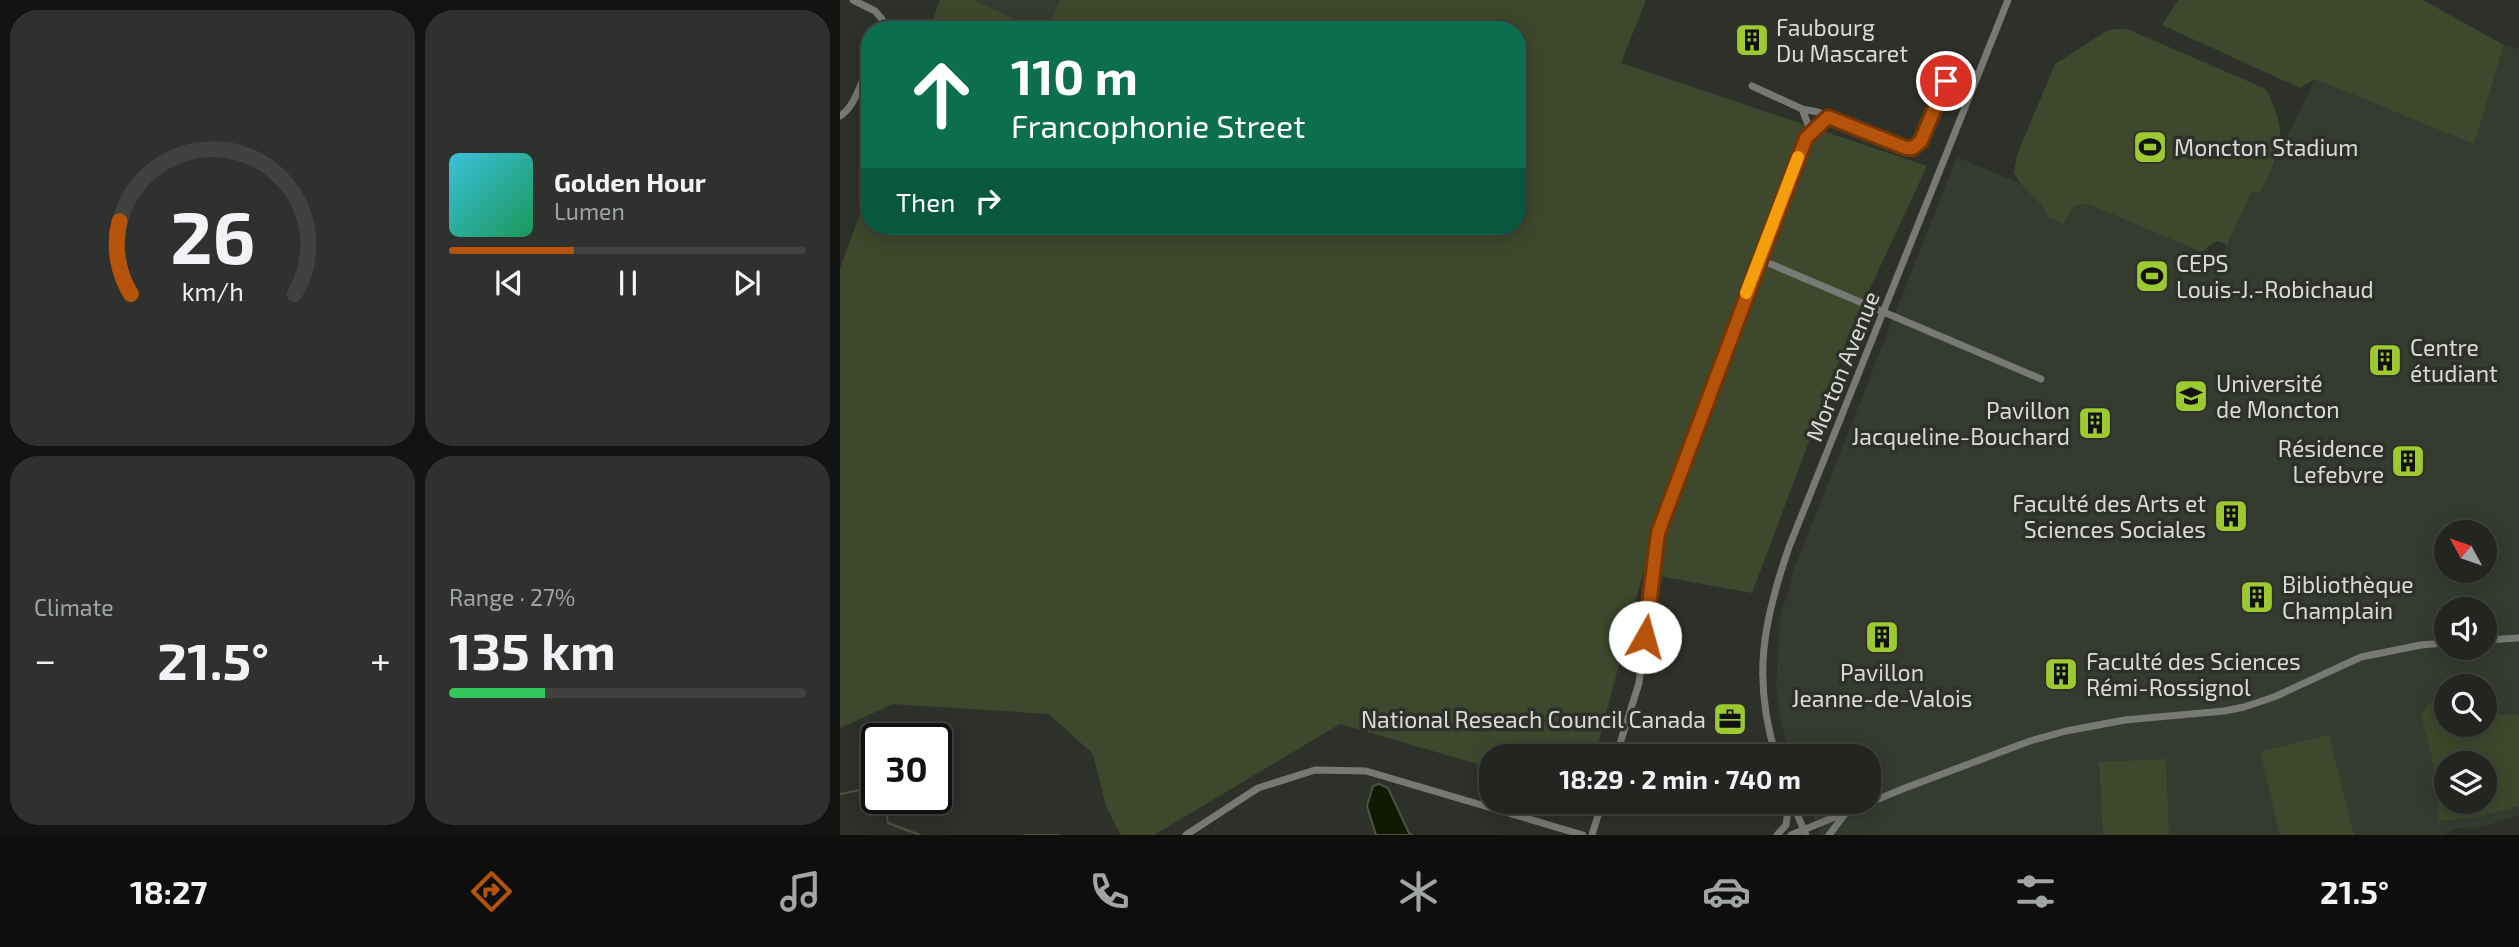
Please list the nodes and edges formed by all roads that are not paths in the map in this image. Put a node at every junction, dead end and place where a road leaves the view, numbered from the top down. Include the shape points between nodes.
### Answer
1 (853, 0) edge
2 (2008, 0) edge
3 (882, 21) edge
4 (1978, 75) junction
5 (861, 83) edge
6 (1752, 86) dead end
7 (1809, 115) junction
8 (840, 116) edge
9 (1824, 117) junction
10 (1811, 128) junction
11 (1759, 259) junction
12 (1885, 311) junction
13 (2041, 379) dead end
14 (2519, 638) edge
15 (2497, 639) edge
16 (2434, 644) edge
17 (1620, 744) edge
18 (1772, 744) edge
19 (1881, 798) edge
20 (1598, 814) edge
21 (1789, 814) edge
22 (1796, 814) edge
23 (1841, 814) edge
24 (1845, 814) edge
25 (1805, 832) edge
26 (1186, 835) edge
27 (1583, 835) edge
28 (1592, 835) edge
29 (1777, 835) edge
30 (1791, 835) edge
31 (1829, 835) edge

1 - 3 street
2 - 4 street, Morton Avenue
4 - 9 street via 1952,65 1921,141 1913,148
4 - 12 street, Morton Avenue
5 - 8 street
6 - 7 street
7 - 9 street
7 - 10 street
9 - 10 street via 1821,125
10 - 11 street
11 - 12 street
11 - 17 street via 1658,533 1639,683
12 - 13 street
12 - 18 street, Morton Avenue via 1771,598 1762,664 1766,722
14 - 15 street
16 - 19 street via 2361,657 2245,707 2066,731
20 - 28 street
21 - 29 street
22 - 25 street
23 - 25 street
24 - 31 street
25 - 30 street
26 - 27 street via 1258,788 1315,770 1366,771

